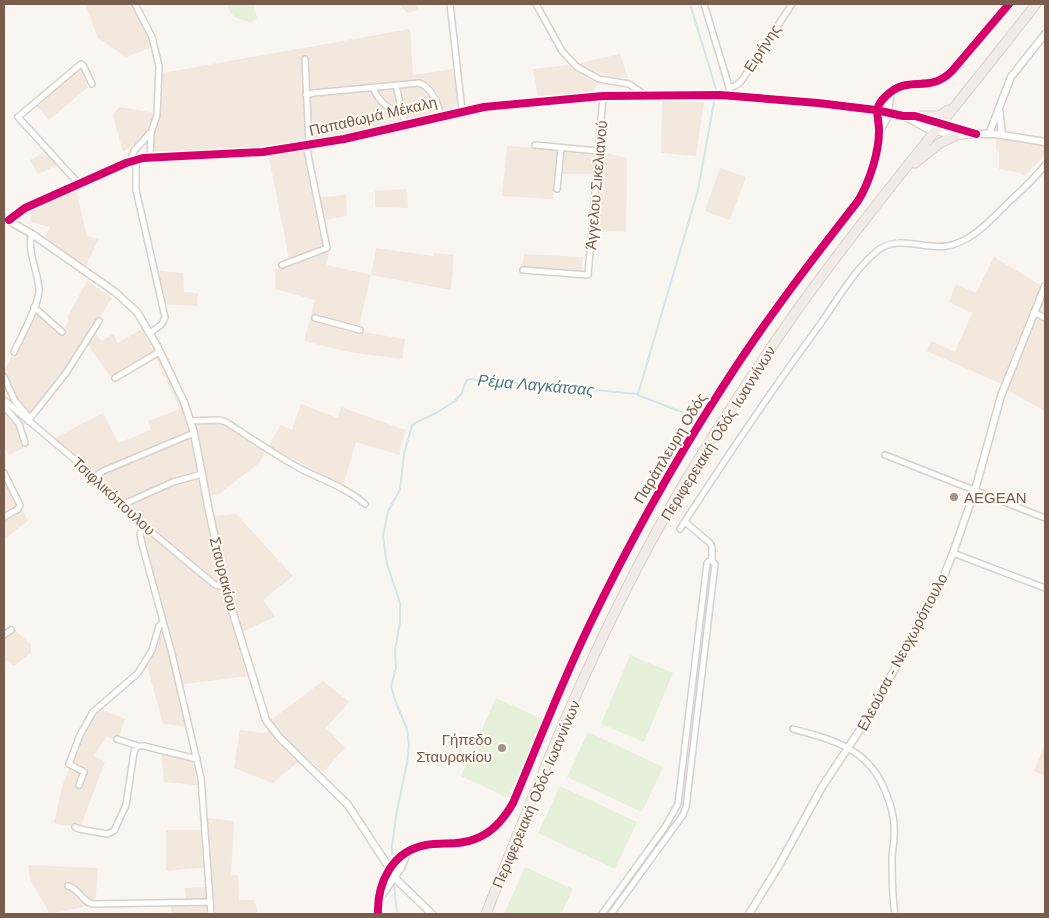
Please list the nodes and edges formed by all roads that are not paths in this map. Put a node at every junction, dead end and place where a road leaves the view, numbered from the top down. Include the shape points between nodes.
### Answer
1 (135, 4) edge
2 (450, 4) edge
3 (536, 4) edge
4 (704, 4) edge
5 (792, 4) edge
6 (1008, 4) edge
7 (1036, 4) edge
8 (1045, 34) edge
9 (305, 59) dead end
10 (92, 84) dead end
11 (396, 85) junction
12 (372, 88) junction
13 (891, 91) junction
14 (730, 92) junction
15 (306, 95) junction
16 (645, 95) junction
17 (603, 96) junction
18 (958, 102) junction
19 (999, 108) junction
20 (462, 110) junction
21 (876, 110) junction
22 (402, 112) junction
23 (888, 112) junction
24 (441, 115) junction
25 (903, 116) junction
26 (919, 116) junction
27 (405, 124) junction
28 (938, 127) junction
29 (879, 132) junction
30 (151, 133) junction
31 (976, 134) junction
32 (989, 134) junction
33 (1002, 134) junction
34 (955, 136) junction
35 (1045, 142) edge
36 (307, 145) junction
37 (535, 145) dead end
38 (561, 148) junction
39 (598, 151) junction
40 (150, 157) junction
41 (133, 160) junction
42 (1045, 165) edge
43 (905, 170) junction
44 (79, 184) junction
45 (557, 190) dead end
46 (6, 219) edge
47 (32, 234) junction
48 (282, 265) dead end
49 (523, 270) dead end
50 (1045, 286) edge
51 (34, 307) junction
52 (1034, 312) junction
53 (314, 318) dead end
54 (1045, 318) edge
55 (99, 321) dead end
56 (360, 330) dead end
57 (62, 332) dead end
58 (150, 333) junction
59 (14, 352) dead end
60 (159, 352) junction
61 (4, 377) edge
62 (115, 378) dead end
63 (4, 400) edge
64 (4, 406) edge
65 (28, 421) junction
66 (190, 421) junction
67 (194, 433) junction
68 (25, 443) dead end
69 (885, 455) dead end
70 (4, 473) edge
71 (202, 474) junction
72 (95, 477) junction
73 (975, 490) junction
74 (365, 504) dead end
75 (122, 505) junction
76 (4, 517) edge
77 (1045, 518) edge
78 (685, 522) junction
79 (144, 526) junction
80 (680, 530) dead end
81 (953, 553) junction
82 (712, 561) junction
83 (226, 586) junction
84 (1045, 588) edge
85 (163, 622) junction
86 (10, 630) dead end
87 (4, 635) edge
88 (793, 728) dead end
89 (117, 739) dead end
90 (138, 746) junction
91 (850, 748) junction
92 (196, 759) junction
93 (79, 785) dead end
94 (75, 827) dead end
95 (407, 853) junction
96 (390, 869) junction
97 (395, 876) junction
98 (68, 886) dead end
99 (378, 900) junction
100 (210, 902) junction
101 (210, 914) edge
102 (378, 914) edge
103 (432, 914) edge
104 (486, 914) edge
105 (602, 914) edge
106 (611, 914) edge
107 (749, 914) edge
108 (895, 914) edge

1 - 30 street via 152,37 159,66 157,115
2 - 20 street
3 - 16 street via 562,51 577,67 599,79 629,84
4 - 14 street
5 - 14 street, Ειρήνης via 742,80
6 - 13 street via 943,79 934,83 902,84
7 - 18 highway, Περιφερειακή Οδός Ιωαννίνων
8 - 19 street via 1011,77
9 - 15 street
10 - 44 street via 81,64 18,117
11 - 12 street
11 - 22 street
11 - 24 street via 424,85 434,96
12 - 15 street
12 - 22 street via 384,105
13 - 21 street
13 - 23 street, Παράπλευρη Οδός
14 - 16 street, Παπαθωμά Μέκαλη
14 - 21 street, Παπαθωμά Μέκαλη
15 - 36 street
16 - 17 street, Παπαθωμά Μέκαλη
17 - 20 street, Παπαθωμά Μέκαλη
17 - 39 street, Άγγελου Σικελιανού
18 - 26 highway via 939,116
18 - 28 highway, Περιφερειακή Οδός Ιωαννίνων
19 - 32 street
19 - 33 street
20 - 24 street, Παπαθωμά Μέκαλη
21 - 23 street, Παπαθωμά Μέκαλη
21 - 29 street, Παράπλευρη Οδός
22 - 27 street
23 - 25 street, Παπαθωμά Μέκαλη
23 - 29 street, Παράπλευρη Οδός
24 - 27 street, Παπαθωμά Μέκαλη
25 - 26 street
25 - 28 street via 923,127
26 - 28 street
27 - 36 street, Παπαθωμά Μέκαλη
28 - 31 street
28 - 34 street
28 - 43 highway, Περιφερειακή Οδός Ιωαννίνων
29 - 95 street, Παράπλευρη Οδός via 871,175 863,193 735,368 638,529 588,626 506,814 493,829 476,839 422,846
30 - 40 street
30 - 41 street via 134,151
31 - 32 street
31 - 34 street
32 - 33 street
33 - 35 street
34 - 43 highway via 940,143
36 - 40 street, Παπαθωμά Μέκαλη via 244,154
36 - 48 street via 327,248
37 - 38 street
38 - 39 street
38 - 45 street
39 - 49 street, Άγγελου Σικελιανού via 588,275
40 - 41 street, Παπαθωμά Μέκαλη
41 - 44 street, Παπαθωμά Μέκαλη
41 - 58 street via 137,196 165,317 162,324
42 - 78 street via 980,229 961,242 937,247 898,243 876,252 853,278 763,403
43 - 104 highway, Περιφερειακή Οδός Ιωαννίνων via 782,331 664,518 582,684
44 - 46 street, Παπαθωμά Μέκαλη
46 - 47 street, Σταυρακίου
47 - 51 street via 30,245 39,290
47 - 58 street, Σταυρακίου via 120,296 137,312
50 - 52 street, Ελεούσα - Νεοχωρόπουλο
51 - 57 street
51 - 59 street
52 - 54 street
52 - 73 street, Ελεούσα - Νεοχωρόπουλο via 1001,396
53 - 56 street
55 - 65 street via 63,378
58 - 60 street, Σταυρακίου
60 - 62 street
60 - 66 street, Σταυρακίου
61 - 65 street
63 - 65 street, Τσιφλικόπουλου
64 - 68 street via 19,424
65 - 72 street, Τσιφλικόπουλου
66 - 67 street, Σταυρακίου
66 - 74 street via 226,422 264,448 354,494
67 - 71 street, Σταυρακίου
67 - 72 street
69 - 73 street
70 - 76 street via 20,505
71 - 75 street via 173,482
71 - 83 street, Σταυρακίου
72 - 75 street, Τσιφλικόπουλου
73 - 77 street
73 - 81 street, Ελεούσα - Νεοχωρόπουλο
75 - 79 street, Τσιφλικόπουλου
78 - 80 street
78 - 82 street via 710,543
79 - 83 street, Τσιφλικόπουλου via 214,584
79 - 85 street via 140,540
81 - 84 street
81 - 91 street, Ελεούσα - Νεοχωρόπουλο via 935,596
82 - 105 street via 707,563 678,804
82 - 106 street via 715,564 685,810
83 - 96 street, Σταυρακίου via 267,722 278,737 348,805
85 - 92 street
85 - 93 street via 142,667 133,679 95,709 84,729 69,764 84,772
86 - 87 street
88 - 91 street
89 - 90 street
90 - 92 street
90 - 94 street via 134,752 126,806 114,831 106,834
91 - 107 street, Ελεούσα - Νεοχωρόπουλο via 822,787 782,862
91 - 108 street via 875,770 891,807
92 - 100 street via 203,794
95 - 96 street, Παράπλευρη Οδός
95 - 97 street
96 - 97 street, Σταυρακίου
96 - 99 street, Παράπλευρη Οδός via 381,885
97 - 99 street
97 - 103 street, Σταυρακίου
98 - 100 street via 92,904
99 - 102 street, Παράπλευρη Οδός
100 - 101 street

